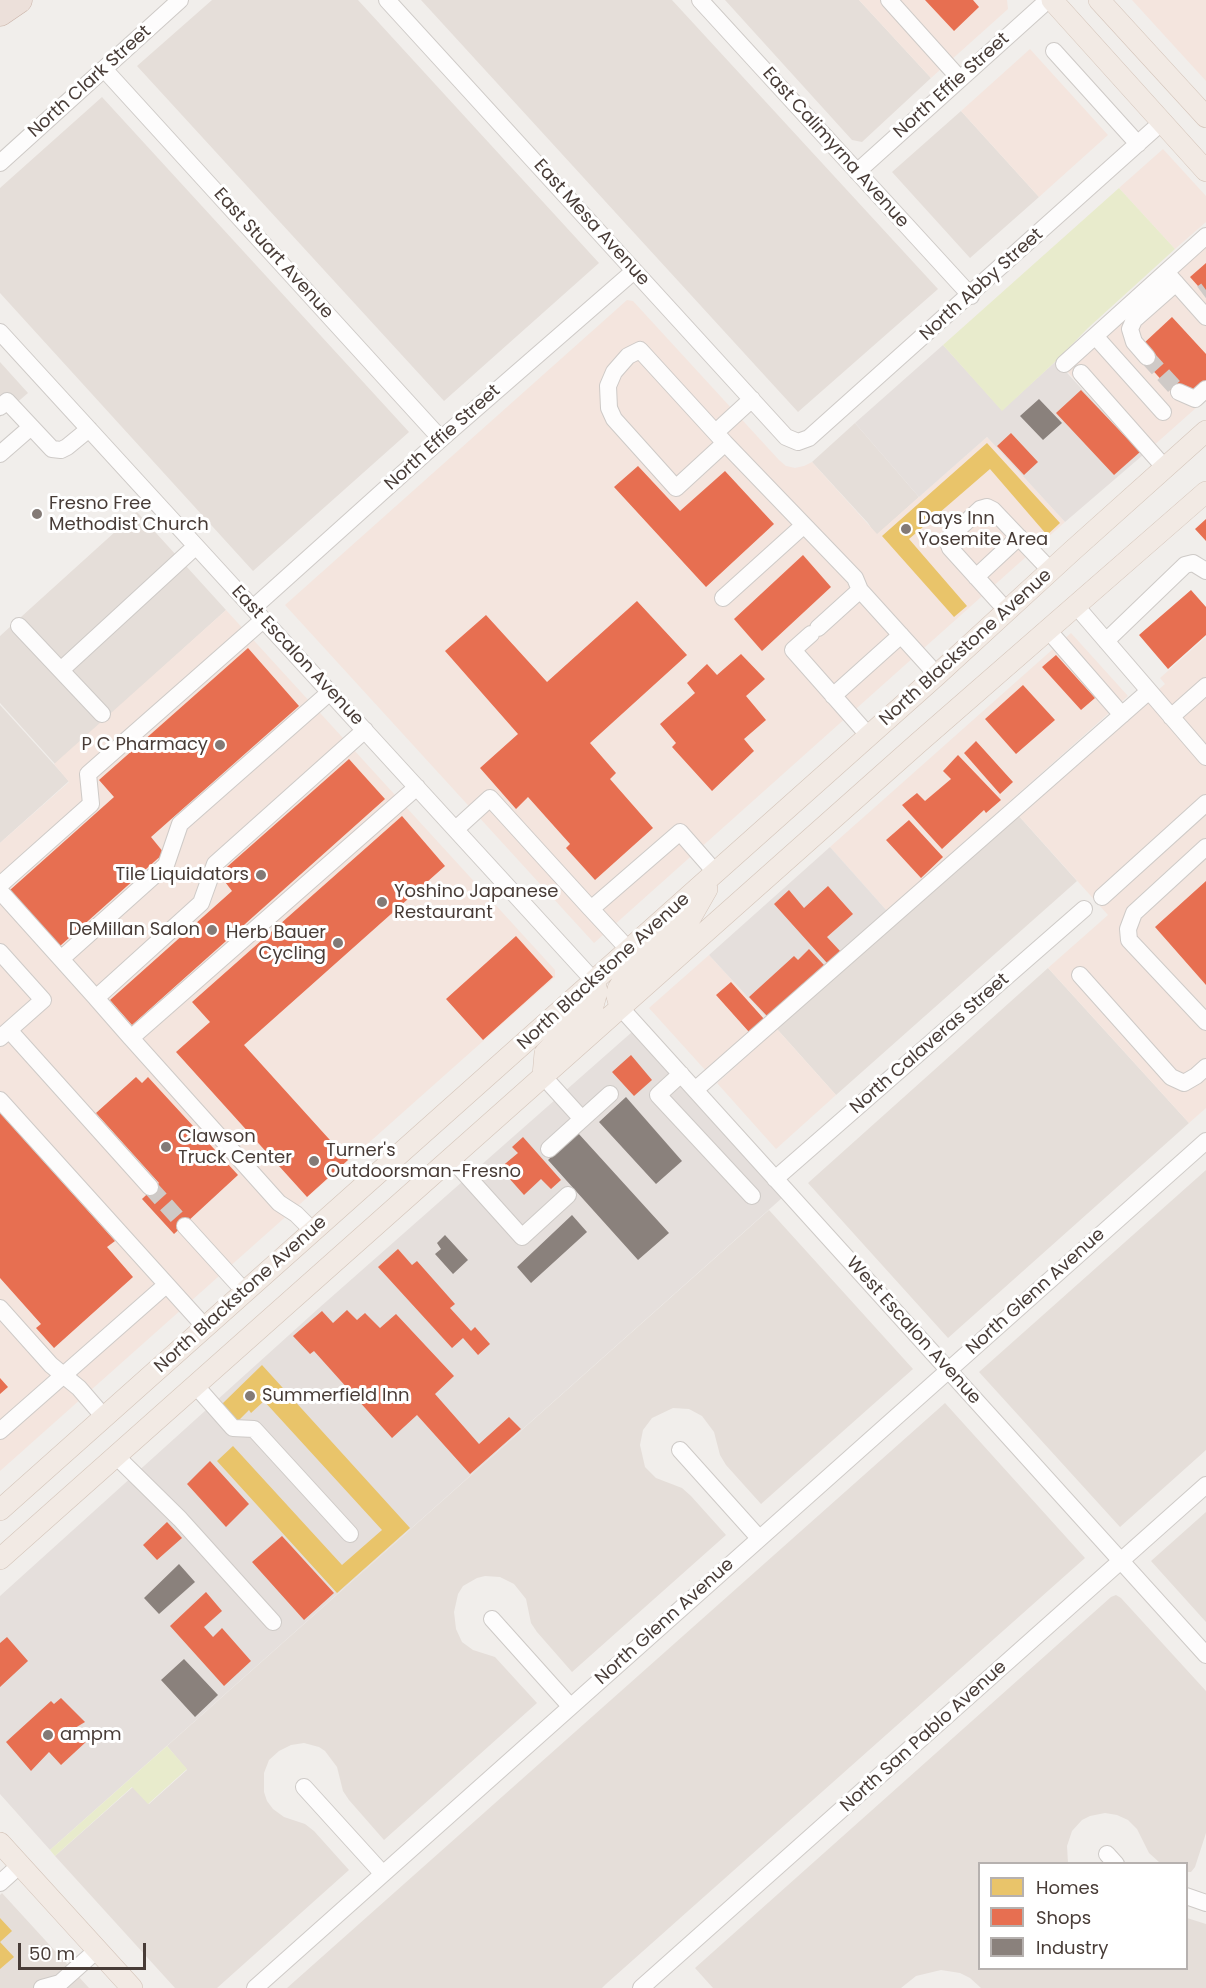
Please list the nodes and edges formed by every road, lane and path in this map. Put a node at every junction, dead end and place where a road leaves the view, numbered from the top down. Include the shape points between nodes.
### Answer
1 (19, 0) edge
2 (180, 0) edge
3 (387, 0) edge
4 (700, 0) edge
5 (889, 0) edge
6 (1050, 0) edge
7 (1099, 0) edge
8 (0, 13) edge
9 (1054, 51) dead end
10 (104, 69) junction
11 (960, 79) junction
12 (1206, 117) edge
13 (1162, 122) junction
14 (1138, 144) junction
15 (0, 163) edge
16 (1206, 171) edge
17 (857, 172) junction
18 (1206, 236) edge
19 (634, 271) junction
20 (1171, 277) junction
21 (971, 296) junction
22 (1206, 317) edge
23 (0, 332) edge
24 (1095, 336) junction
25 (1147, 357) tunnel mouth
26 (1064, 364) dead end
27 (1081, 373) dead end
28 (1206, 389) edge
29 (1179, 392) dead end
30 (752, 399) junction
31 (0, 407) edge
32 (1163, 412) dead end
33 (31, 427) junction
34 (89, 429) junction
35 (1206, 431) edge
36 (720, 438) junction
37 (441, 439) junction
38 (798, 442) joint
39 (0, 454) edge
40 (1165, 468) junction
41 (1206, 492) edge
42 (804, 525) junction
43 (1019, 537) junction
44 (196, 546) junction
45 (1050, 571) junction
46 (1206, 571) edge
47 (976, 577) junction
48 (860, 590) junction
49 (723, 598) dead end
50 (1076, 606) junction
51 (1007, 611) junction
52 (259, 614) junction
53 (20, 626) dead end
54 (1048, 630) junction
55 (901, 635) junction
56 (1106, 641) junction
57 (61, 670) junction
58 (937, 675) junction
59 (1206, 686) edge
60 (1149, 691) junction
61 (330, 692) junction
62 (833, 696) junction
63 (102, 714) dead end
64 (1122, 716) junction
65 (1171, 717) junction
66 (365, 730) junction
67 (869, 736) junction
68 (1205, 754) edge
69 (417, 787) junction
70 (1206, 803) edge
71 (456, 829) junction
72 (1206, 847) edge
73 (716, 873) junction
74 (0, 885) edge
75 (0, 891) edge
76 (1102, 897) dead end
77 (591, 909) junction
78 (1084, 909) dead end
79 (629, 950) junction
80 (0, 952) edge
81 (61, 959) junction
82 (1080, 975) dead end
83 (594, 981) junction
84 (96, 998) junction
85 (620, 1007) junction
86 (1206, 1022) edge
87 (4, 1034) edge
88 (131, 1038) junction
89 (1206, 1067) edge
90 (681, 1074) junction
91 (543, 1076) junction
92 (695, 1090) junction
93 (610, 1094) dead end
94 (0, 1100) edge
95 (582, 1119) junction
96 (1206, 1141) edge
97 (549, 1149) dead end
98 (450, 1157) junction
99 (775, 1179) junction
100 (150, 1187) tunnel mouth
101 (568, 1195) dead end
102 (752, 1196) dead end
103 (185, 1226) tunnel mouth
104 (313, 1232) junction
105 (166, 1285) junction
106 (245, 1292) junction
107 (0, 1308) edge
108 (206, 1327) junction
109 (949, 1370) junction
110 (63, 1375) junction
111 (195, 1385) junction
112 (104, 1417) junction
113 (0, 1431) edge
114 (680, 1450) dead end
115 (116, 1456) junction
116 (1206, 1485) edge
117 (0, 1510) edge
118 (350, 1534) dead end
119 (759, 1538) junction
120 (0, 1559) edge
121 (1121, 1561) junction
122 (492, 1619) dead end
123 (273, 1622) dead end
124 (1206, 1655) edge
125 (570, 1706) junction
126 (304, 1787) dead end
127 (0, 1843) edge
128 (20, 1865) junction
129 (383, 1874) junction
130 (0, 1883) edge
131 (1188, 1897) edge
132 (1206, 1903) edge
133 (97, 1950) junction
134 (42, 1988) edge
135 (132, 1988) edge
136 (255, 1988) edge
137 (641, 1988) edge

1 - 8 highway
2 - 10 street, North Clark Street
3 - 19 street, East Mesa Avenue
4 - 17 street, East Calimyrna Avenue
5 - 11 street
6 - 11 street, North Effie Street
6 - 13 main road
7 - 12 main road
9 - 14 street
10 - 15 street, North Clark Street
10 - 37 street, East Stuart Avenue
11 - 17 street, North Effie Street
13 - 14 street, North Abby Street
13 - 16 main road
14 - 21 street, North Abby Street
17 - 21 street, East Calimyrna Avenue
18 - 20 street
19 - 30 street, East Mesa Avenue
19 - 37 street, North Effie Street
20 - 22 street via 1198,298
20 - 24 street
20 - 25 street via 1130,329 1134,342
21 - 38 street, North Abby Street via 809,438
23 - 34 street, East Escalon Avenue
24 - 26 street
24 - 32 street
27 - 40 street
28 - 29 street via 1196,399
30 - 36 street
30 - 38 street, East Mesa Avenue via 786,437
31 - 33 street via 7,401
33 - 34 street via 57,450 72,444
33 - 39 street
34 - 44 street, East Escalon Avenue
35 - 40 main road, North Blackstone Avenue
36 - 36 street via 640,350 628,356 614,372 608,386 614,419 676,488
36 - 42 street
37 - 52 street, North Effie Street
40 - 45 main road, North Blackstone Avenue
41 - 50 main road, North Blackstone Avenue
42 - 48 street via 855,578
42 - 49 street
43 - 45 street
43 - 47 street
43 - 47 street via 993,510 980,509 948,542
44 - 52 street, East Escalon Avenue
44 - 57 street
45 - 51 main road, North Blackstone Avenue
46 - 56 street via 1193,563 1185,565
47 - 51 street
48 - 55 street
48 - 62 street via 792,650
50 - 54 main road, North Blackstone Avenue
50 - 56 street
51 - 58 main road, North Blackstone Avenue
52 - 61 street, East Escalon Avenue
52 - 74 street, North Effie Street via 88,774 91,804
53 - 57 street
54 - 64 street
54 - 85 main road, North Blackstone Avenue
55 - 58 street
55 - 62 street
56 - 60 street
57 - 63 street
58 - 67 main road, North Blackstone Avenue
59 - 65 street
60 - 64 street
60 - 65 street
61 - 66 street, East Escalon Avenue
61 - 81 street via 180,824 166,865
62 - 67 street
64 - 92 street
65 - 68 street
66 - 69 street, East Escalon Avenue
66 - 84 street via 215,864 201,903
67 - 73 main road, North Blackstone Avenue
69 - 71 street, East Escalon Avenue
69 - 88 street
70 - 76 street
71 - 77 street via 490,798
71 - 83 street, East Escalon Avenue
72 - 86 street via 1134,913 1128,929 1129,939
73 - 77 street via 680,832
73 - 79 main road, North Blackstone Avenue
73 - 85 main road via 690,917 626,976 618,989
75 - 81 street
77 - 79 street
78 - 99 street, North Calaveras Street
79 - 83 main road, North Blackstone Avenue
80 - 87 street via 43,1000
81 - 84 street
82 - 89 street via 1171,1077 1184,1083
83 - 91 main road via 597,991 593,1006 545,1053
83 - 104 main road, North Blackstone Avenue
84 - 88 street
85 - 90 street, West Escalon Avenue
85 - 91 main road, North Blackstone Avenue
87 - 100 street
88 - 104 street via 279,1203
90 - 92 street, West Escalon Avenue
90 - 102 street via 658,1095
91 - 95 street
91 - 98 main road, North Blackstone Avenue
92 - 99 street, West Escalon Avenue
93 - 95 street
94 - 105 street
95 - 97 street
96 - 109 street, North Glenn Avenue
98 - 101 street via 522,1237
98 - 111 main road, North Blackstone Avenue
99 - 109 street, West Escalon Avenue
103 - 106 street
104 - 106 main road, North Blackstone Avenue
105 - 108 street
105 - 110 street
106 - 108 main road, North Blackstone Avenue
107 - 110 street
108 - 112 main road, North Blackstone Avenue
109 - 119 street, North Glenn Avenue
109 - 121 street, West Escalon Avenue
110 - 112 street
110 - 113 street
111 - 115 main road, North Blackstone Avenue
111 - 118 street via 233,1428 254,1430
112 - 117 main road, North Blackstone Avenue
114 - 119 street
115 - 120 main road, North Blackstone Avenue
115 - 123 street via 180,1519
116 - 121 street, North San Pablo Avenue
119 - 125 street, North Glenn Avenue
121 - 124 street, West Escalon Avenue
121 - 137 street, North San Pablo Avenue
122 - 125 street
125 - 129 street, North Glenn Avenue
126 - 129 street
127 - 128 main road
128 - 130 street
128 - 133 main road
129 - 136 street, North Glenn Avenue
131 - 132 street
133 - 134 street via 60,1983
133 - 135 main road

